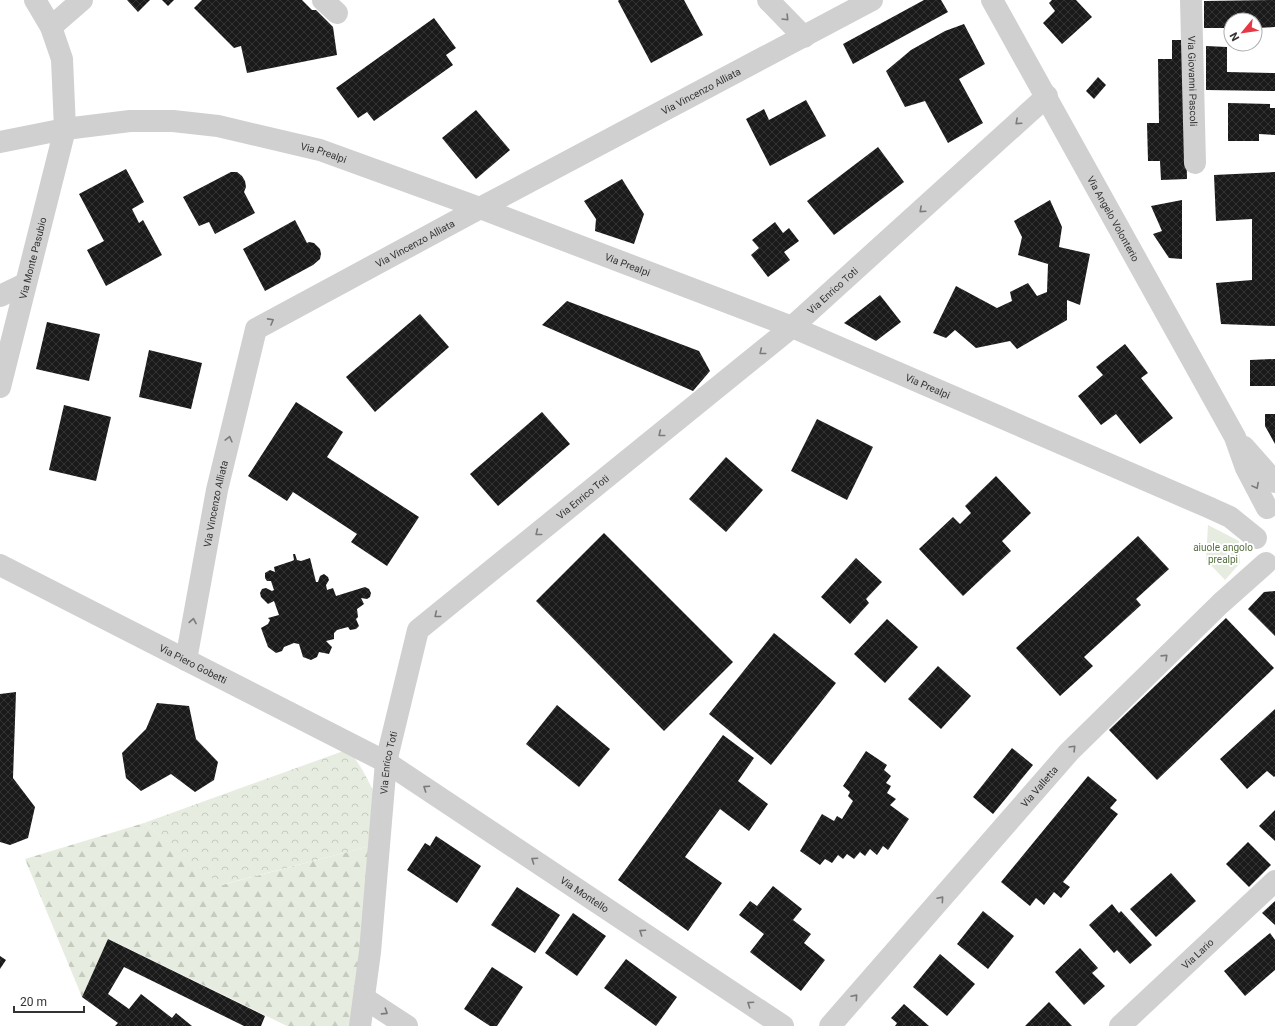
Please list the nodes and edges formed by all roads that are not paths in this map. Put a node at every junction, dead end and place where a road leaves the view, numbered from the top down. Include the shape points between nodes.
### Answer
1 (36, 0) edge
2 (82, 0) edge
3 (768, 0) edge
4 (872, 0) edge
5 (992, 0) edge
6 (1191, 0) edge
7 (51, 27) junction
8 (804, 37) junction
9 (1047, 96) junction
10 (65, 129) junction
11 (0, 142) edge
12 (1195, 163) dead end
13 (480, 208) junction
14 (25, 284) junction
15 (0, 296) edge
16 (792, 327) junction
17 (0, 388) edge
18 (1235, 437) junction
19 (1275, 482) edge
20 (1268, 508) edge
21 (1230, 517) junction
22 (1256, 538) junction
23 (0, 565) edge
24 (1271, 566) edge
25 (186, 660) junction
26 (386, 762) junction
27 (1275, 881) edge
28 (364, 998) junction
29 (360, 1026) edge
30 (407, 1026) edge
31 (783, 1026) edge
32 (830, 1026) edge
33 (1120, 1026) edge

1 - 7 street, Via Monte Pasubio
2 - 7 street
3 -> 8 street
4 - 8 street, Via Vincenzo Alliata
5 - 9 street, Via Angelo Volonterio
6 - 12 street, Via Giovanni Pascoli
7 - 10 street, Via Monte Pasubio via 62,59
8 - 13 street, Via Vincenzo Alliata
9 -> 16 street, Via Enrico Toti
9 - 18 street, Via Angelo Volonterio
10 - 11 street, Via Prealpi
10 - 13 street, Via Prealpi via 130,121 173,121 218,126 320,150
10 - 14 street, Via Monte Pasubio
13 - 16 street, Via Prealpi
25 -> 13 street, Via Vincenzo Alliata via 217,490 256,329
14 - 15 street
14 - 17 street, Via Monte Pasubio
16 - 21 street, Via Prealpi
16 -> 26 street, Via Enrico Toti via 418,630
18 - 19 street, Via Angelo Volonterio
18 -> 20 street, Via Angelo Volonterio via 1246,468
20 - 21 street, Via Prealpi
20 - 22 street via 1256,532
21 - 22 street, Via Prealpi
22 - 24 street via 1259,552
23 - 25 street, Via Piero Gobetti
32 -> 24 street, Via Valletta via 1069,752 1220,604
25 - 26 street, Via Piero Gobetti
26 - 28 street, Via Enrico Toti
31 -> 26 street, Via Montello
27 - 33 street, Via Lario
28 - 29 street, Via Enrico Toti
28 -> 30 street

